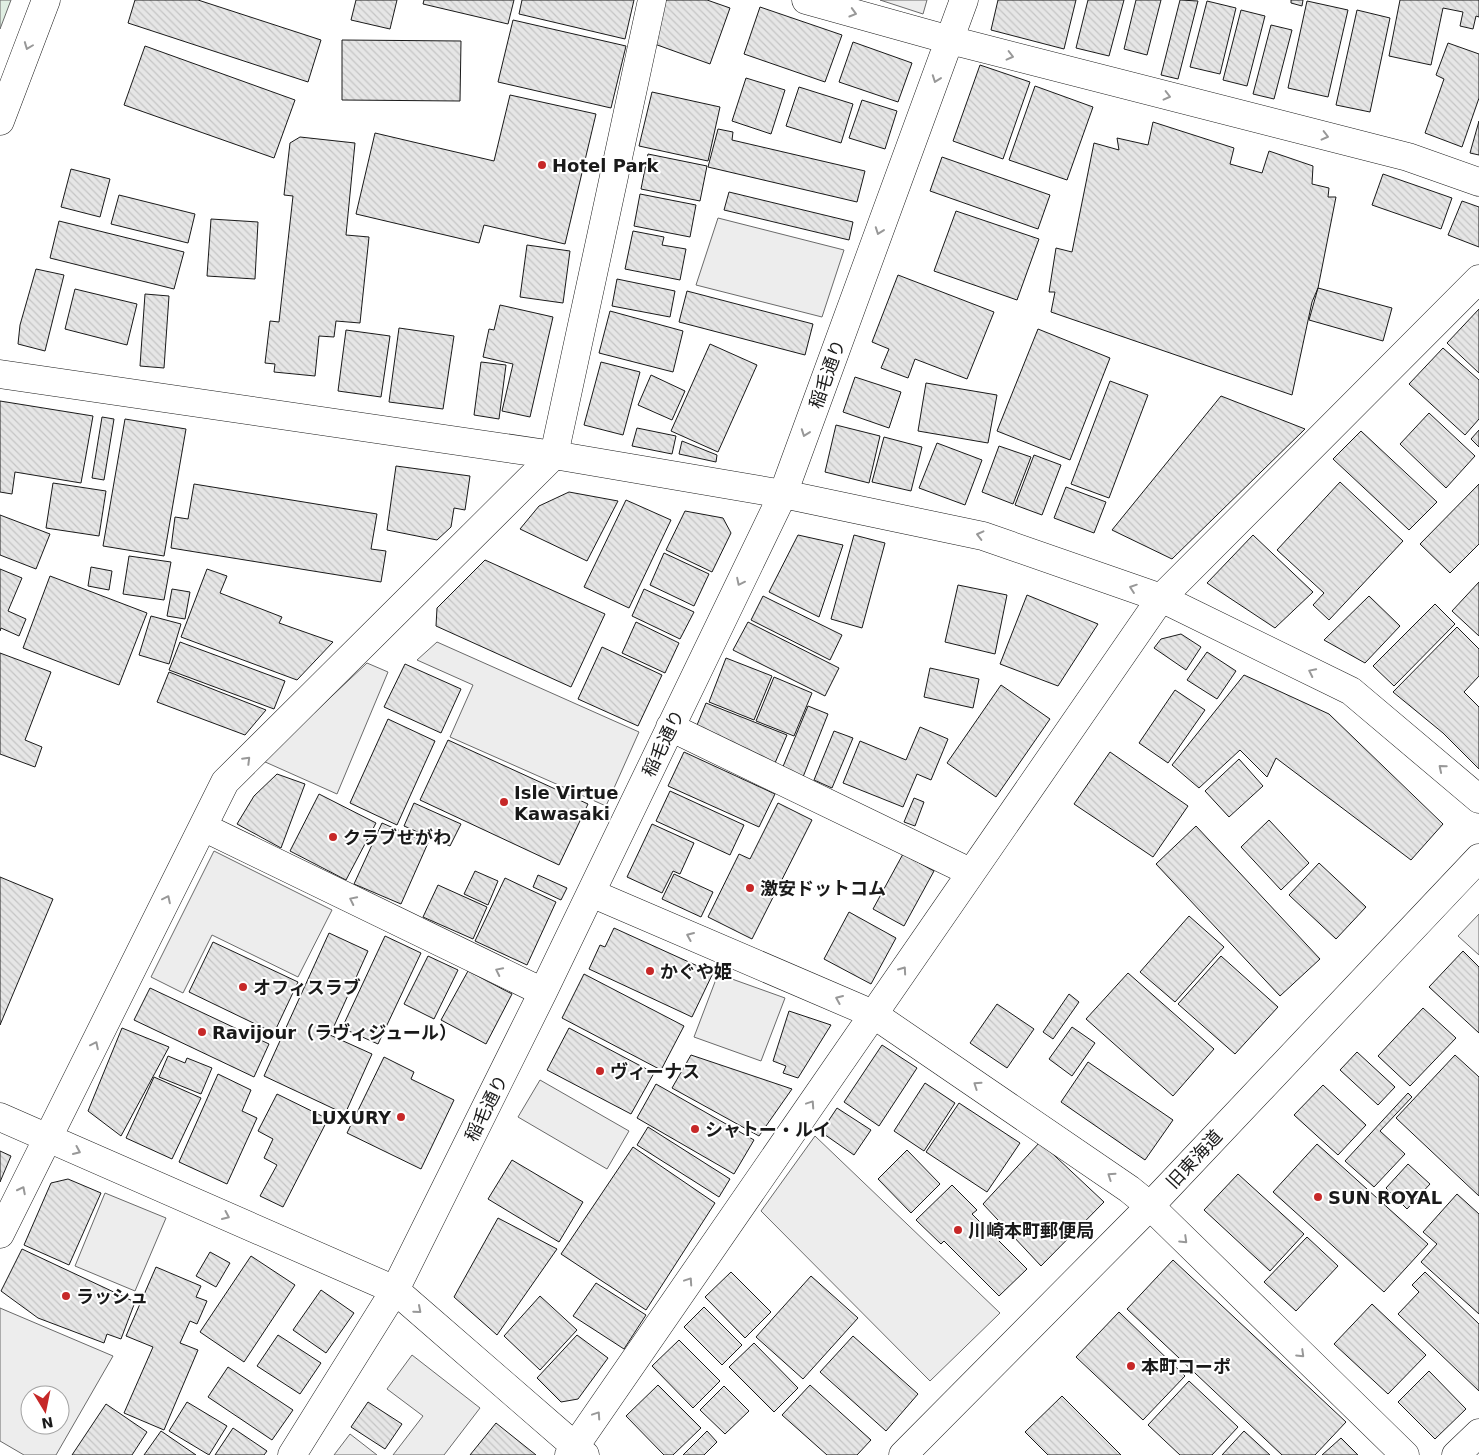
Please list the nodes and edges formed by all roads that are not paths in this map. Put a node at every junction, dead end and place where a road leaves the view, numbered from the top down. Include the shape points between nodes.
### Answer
1 (46, 0) edge
2 (652, 0) edge
3 (806, 0) edge
4 (964, 0) edge
5 (950, 40) junction
6 (0, 121) edge
7 (1479, 182) edge
8 (1479, 279) edge
9 (0, 374) edge
10 (554, 455) junction
11 (783, 494) junction
12 (1161, 598) junction
13 (670, 727) junction
14 (1479, 799) edge
15 (203, 827) junction
16 (1479, 858) edge
17 (970, 872) junction
18 (591, 893) junction
19 (543, 992) junction
20 (873, 1014) junction
21 (0, 1117) edge
22 (48, 1138) junction
23 (1150, 1206) junction
24 (0, 1234) edge
25 (395, 1290) junction
26 (1479, 1433) edge
27 (577, 1452) edge
28 (292, 1455) edge
29 (902, 1455) edge
30 (1405, 1455) edge
31 (1456, 1455) edge

1 -> 6 main road
2 - 10 main road
3 -> 5 main road
4 - 5 main road, 稲毛通り
5 -> 7 main road via 1408,157
5 -> 11 main road, 稲毛通り
8 - 12 main road
9 - 10 main road
10 - 11 main road
15 -> 10 main road via 225,782
12 -> 11 main road via 983,536
11 -> 13 main road, 稲毛通り
14 -> 12 main road via 1351,691
12 - 17 main road
13 - 17 main road
13 - 18 main road, 稲毛通り
19 -> 15 main road
22 -> 15 main road
16 - 23 main road, 旧東海道
20 -> 17 main road
18 - 19 main road, 稲毛通り
20 -> 18 main road
19 - 25 main road, 稲毛通り
23 -> 20 main road via 1129,1188
27 -> 20 main road
21 - 22 main road
24 -> 22 main road
22 -> 25 main road
23 - 29 main road, 旧東海道
23 -> 30 main road
25 -> 27 main road
25 - 28 main road, 稲毛通り
26 - 31 main road

